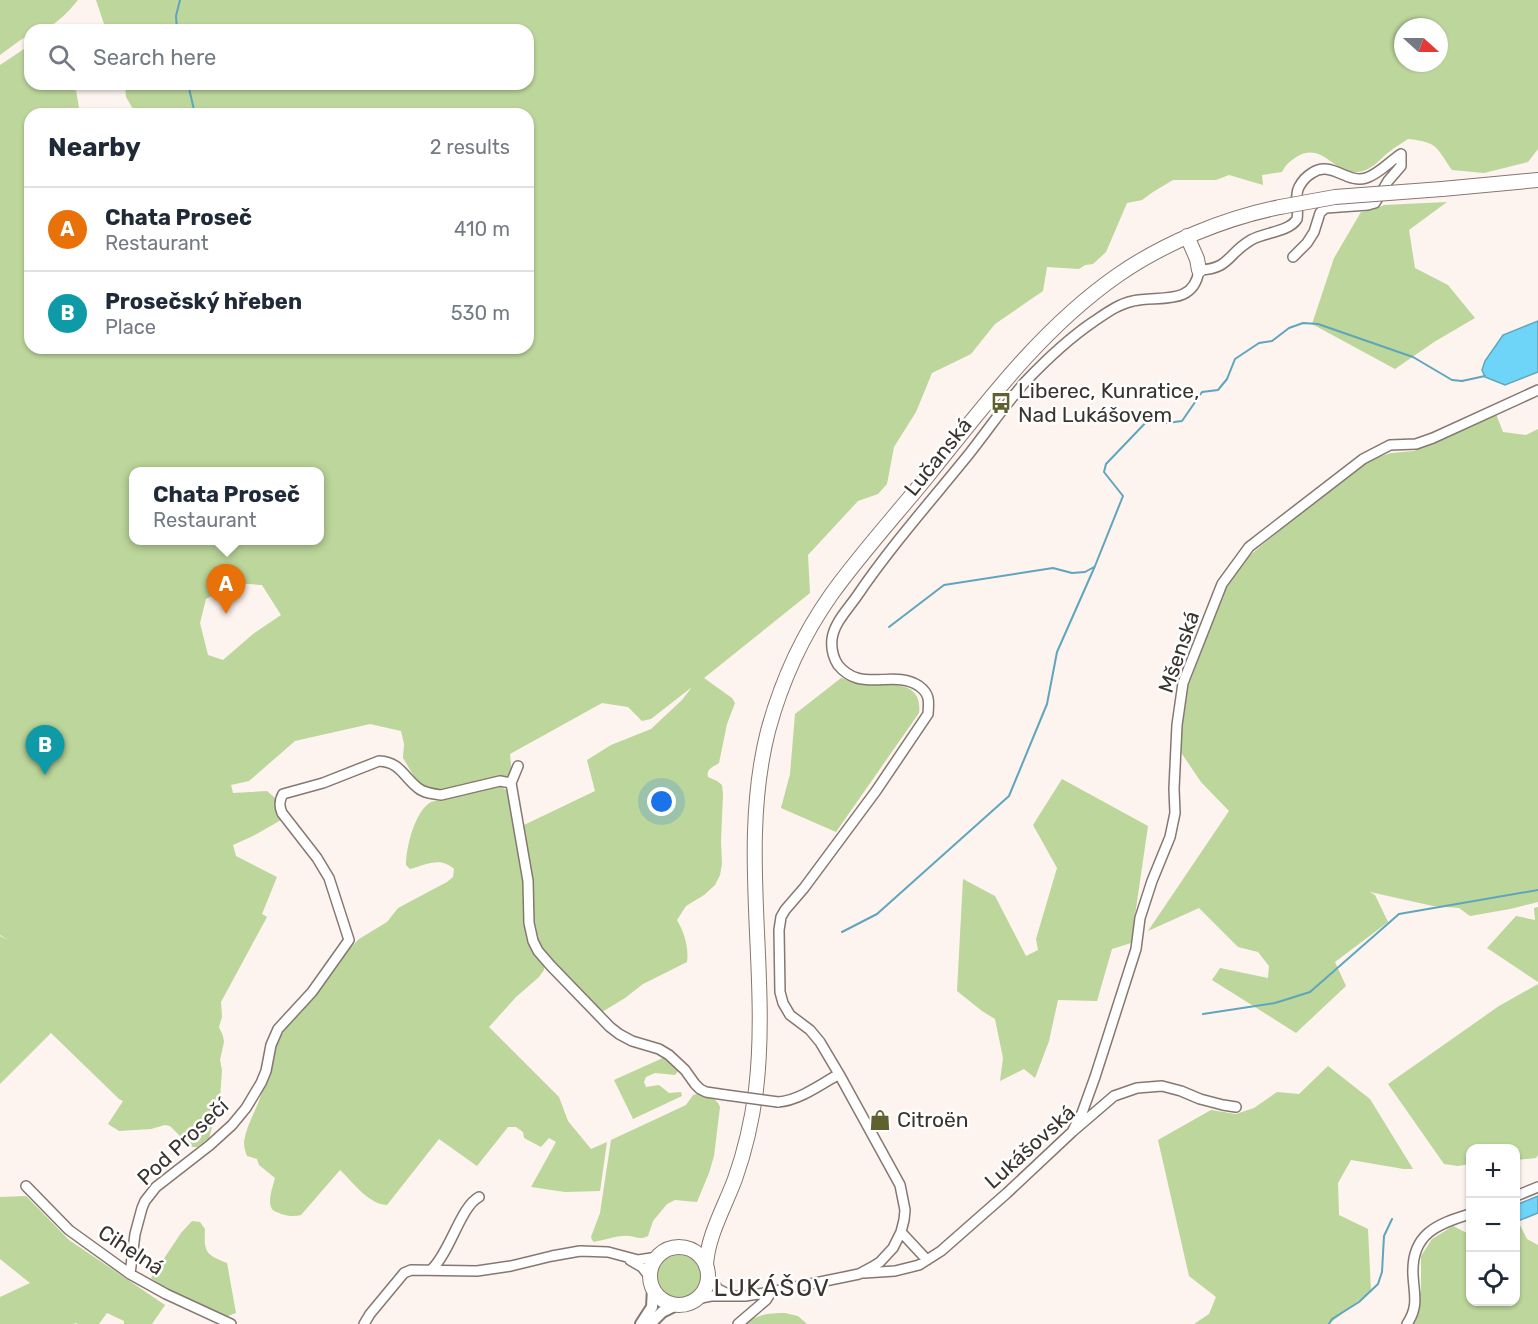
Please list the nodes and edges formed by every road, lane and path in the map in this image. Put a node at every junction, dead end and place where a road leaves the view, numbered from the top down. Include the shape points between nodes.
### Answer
1 (1538, 180) edge
2 (1187, 236) junction
3 (1293, 256) dead end
4 (1199, 270) junction
5 (1538, 390) edge
6 (518, 766) dead end
7 (511, 783) junction
8 (839, 1074) junction
9 (1236, 1107) dead end
10 (1072, 1132) junction
11 (26, 1186) dead end
12 (1538, 1187) edge
13 (1520, 1194) edge
14 (479, 1197) dead end
15 (724, 1206) junction
16 (1466, 1215) edge
17 (901, 1232) junction
18 (686, 1248) junction
19 (622, 1256) junction
20 (658, 1257) junction
21 (927, 1260) junction
22 (432, 1269) junction
23 (707, 1271) junction
24 (130, 1274) junction
25 (859, 1274) junction
26 (652, 1284) junction
27 (771, 1292) junction
28 (733, 1296) junction
29 (696, 1299) junction
30 (676, 1305) junction
31 (231, 1324) edge
32 (364, 1324) edge
33 (641, 1324) edge
34 (651, 1324) edge
35 (738, 1324) edge
36 (1407, 1324) edge

1 - 2 main road, bridge via 1335,197 1265,210
2 - 4 main road
2 - 15 main road via 1120,273 1030,351 830,596 795,658 768,732 761,767 755,831 759,1062 751,1123
3 - 4 street via 1307,243 1326,208 1377,201 1401,166 1401,154 1365,178 1316,170 1299,186 1294,223 1249,241 1221,266
4 - 8 street, Lučanská via 1184,294 1116,307 1049,358 902,535 835,629 833,655 842,669 856,678 914,683 926,691 929,702 928,714 876,791 781,917 783,1003 790,1015 820,1042
5 - 10 street, Mšenská via 1433,438 1416,444 1390,445 1363,459 1249,547 1222,584 1181,693 1175,749 1175,813 1170,837 1140,918 1136,949 1095,1077
6 - 7 street
7 - 8 street, bridge via 528,881 530,933 538,951 619,1034 669,1055 706,1092 786,1102
7 - 24 street, Pod Prosečí via 500,781 441,795 418,789 394,765 379,761 283,794 279,804 282,813 329,878 349,940 312,992 278,1029 266,1071 246,1108 210,1145 156,1187 141,1208
8 - 17 street via 900,1185 905,1210
9 - 10 street, Lukášovská via 1162,1086 1137,1088 1114,1096
10 - 21 street, Lukášovská
11 - 24 street, Cihelná via 69,1230
12 - 13 street
14 - 22 street via 470,1203
15 - 18 main road via 705,1236
15 - 23 main road via 708,1252
16 - 36 street via 1432,1229 1417,1245 1413,1268 1415,1309
17 - 21 street
17 - 25 street via 886,1257
18 - 20 main road via 671,1249
18 - 23 main road via 698,1254
19 - 20 street via 642,1260
19 - 22 street via 580,1251 477,1271
19 - 26 street via 642,1267
20 - 26 main road via 652,1268
21 - 25 street, Lukášovská via 896,1271
22 - 32 street via 404,1273
23 - 28 street via 718,1289
23 - 29 main road via 705,1289
24 - 31 street, Cihelná
25 - 27 street
26 - 30 main road via 663,1299
26 - 33 street via 652,1306
27 - 28 street
27 - 35 street
28 - 29 street
29 - 30 main road
30 - 34 street

